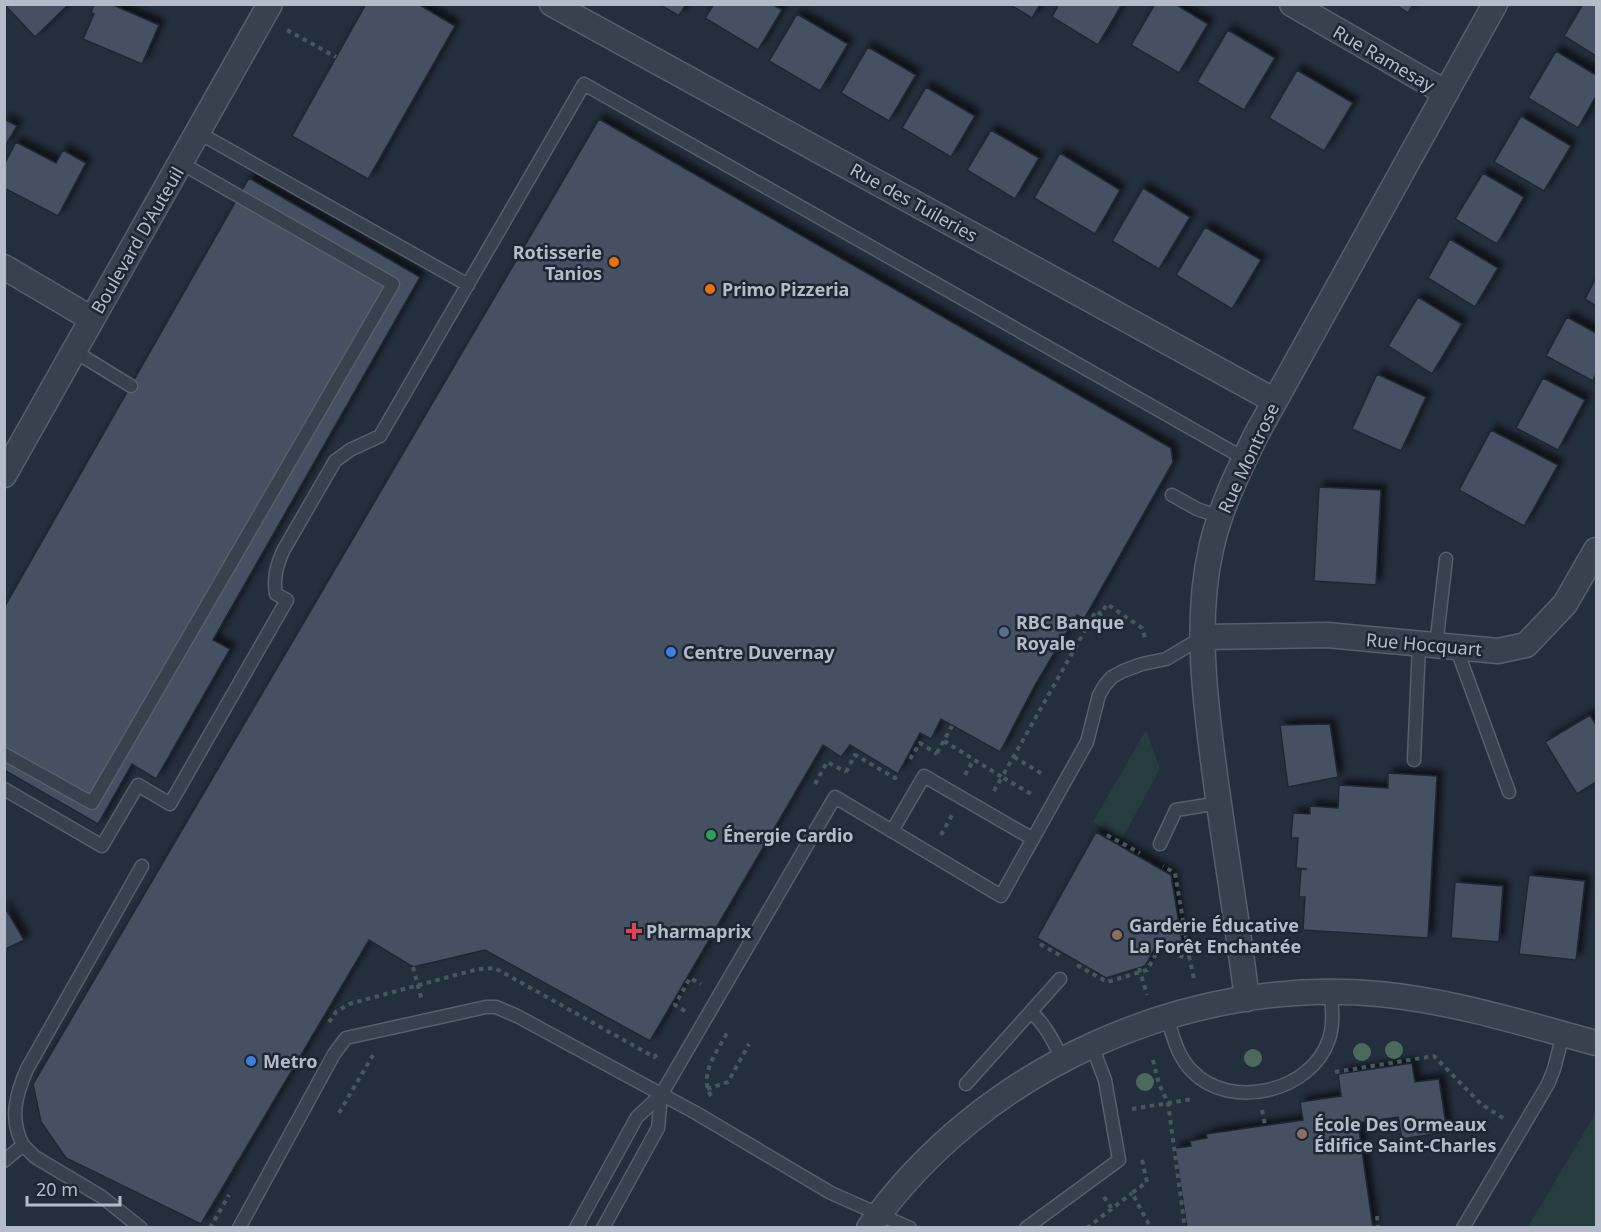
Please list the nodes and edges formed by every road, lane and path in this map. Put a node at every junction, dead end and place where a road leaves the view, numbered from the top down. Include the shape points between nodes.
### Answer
1 (270, 4) edge
2 (552, 4) edge
3 (1292, 4) edge
4 (1495, 4) edge
5 (287, 30) dead end
6 (336, 57) dead end
7 (1446, 93) junction
8 (199, 133) junction
9 (181, 163) junction
10 (4, 267) edge
11 (468, 285) junction
12 (92, 319) junction
13 (74, 351) junction
14 (131, 386) dead end
15 (1275, 401) junction
16 (1245, 459) junction
17 (4, 475) edge
18 (1172, 495) dead end
19 (1220, 517) junction
20 (1596, 550) edge
21 (1446, 559) dead end
22 (1143, 628) dead end
23 (1203, 637) junction
24 (1437, 646) junction
25 (952, 726) dead end
26 (944, 741) junction
27 (4, 754) edge
28 (937, 754) junction
29 (855, 756) dead end
30 (1014, 757) junction
31 (974, 759) junction
32 (1414, 760) dead end
33 (932, 762) dead end
34 (906, 767) dead end
35 (901, 775) dead end
36 (1002, 777) junction
37 (963, 778) dead end
38 (1063, 785) junction
39 (4, 789) edge
40 (1509, 792) dead end
41 (992, 794) dead end
42 (962, 798) junction
43 (1219, 802) junction
44 (1051, 806) junction
45 (892, 831) junction
46 (1107, 835) dead end
47 (1033, 839) junction
48 (1160, 844) dead end
49 (930, 854) junction
50 (1143, 855) dead end
51 (1160, 864) dead end
52 (142, 866) dead end
53 (1202, 930) dead end
54 (1183, 932) junction
55 (1040, 944) dead end
56 (1189, 956) junction
57 (413, 967) dead end
58 (1140, 970) junction
59 (1060, 979) dead end
60 (1194, 979) dead end
61 (1331, 993) junction
62 (1147, 995) dead end
63 (421, 996) dead end
64 (1247, 999) junction
65 (1031, 1012) junction
66 (1167, 1017) junction
67 (372, 1031) junction
68 (728, 1031) dead end
69 (1563, 1034) junction
70 (1596, 1043) edge
71 (749, 1044) dead end
72 (1092, 1046) junction
73 (1063, 1060) junction
74 (1153, 1060) dead end
75 (1331, 1070) dead end
76 (966, 1084) dead end
77 (707, 1089) junction
78 (662, 1095) junction
79 (714, 1099) dead end
80 (1481, 1104) dead end
81 (1262, 1109) dead end
82 (339, 1113) dead end
83 (1265, 1125) dead end
84 (23, 1145) junction
85 (4, 1161) edge
86 (1132, 1193) dead end
87 (1377, 1216) dead end
88 (874, 1221) edge
89 (141, 1227) edge
90 (239, 1227) edge
91 (576, 1227) edge
92 (603, 1227) edge
93 (910, 1227) edge
94 (1026, 1227) edge
95 (1087, 1227) edge
96 (1185, 1227) edge
97 (1378, 1227) edge
98 (1463, 1227) edge

1 - 8 street, Boulevard D'Auteuil
2 - 15 street, Rue des Tuileries
3 - 7 street, Rue Ramesay
4 - 7 street, Rue Montrose
5 - 6 path
7 - 15 street, Rue Montrose
8 - 9 street, Boulevard D'Auteuil
8 - 11 lane
9 - 12 street, Boulevard D'Auteuil
9 - 27 lane via 393,284 92,802
10 - 12 street
11 - 16 lane via 584,84
11 - 39 lane via 380,436 335,461 283,551 274,586 276,594 287,600 170,804 138,784 102,846
12 - 13 street, Boulevard D'Auteuil
13 - 14 lane
13 - 17 street, Boulevard D'Auteuil
15 - 16 street, Rue Montrose
16 - 19 street, Rue Montrose
18 - 19 lane
19 - 23 street, Rue Montrose via 1207,572
20 - 24 street, Rue Hocquart via 1565,604 1526,645 1498,651
21 - 24 lane
22 - 30 path via 1107,604 1101,614 1096,611
23 - 24 street, Rue Hocquart via 1327,636
23 - 38 lane via 1166,659 1112,677 1099,695 1087,742
23 - 43 street, Rue Montrose via 1208,720
24 - 32 lane
24 - 40 lane
25 - 26 path
26 - 28 path
26 - 31 path
28 - 33 path
28 - 34 path via 920,743
29 - 35 path via 895,778
30 - 36 path
30 - 38 path
31 - 36 path
31 - 37 path
36 - 41 path
36 - 44 path
38 - 44 lane
42 - 45 lane via 924,776
42 - 47 lane
42 - 49 path
43 - 48 lane via 1176,810
43 - 64 street, Rue Montrose
44 - 47 lane
45 - 49 lane
45 - 78 lane via 835,797
46 - 50 path
47 - 49 lane via 1001,896
51 - 54 path via 1175,873
52 - 84 lane via 27,1069 18,1091 16,1119
53 - 54 path
54 - 56 path
55 - 58 path via 1107,982
56 - 58 path via 1184,958 1161,945 1148,970
56 - 60 path
57 - 63 path
58 - 62 path
59 - 65 lane
61 - 64 street
61 - 66 lane via 1329,1038 1319,1057 1293,1080 1259,1092 1221,1089 1198,1077 1178,1052
61 - 69 street via 1378,994 1435,1002
64 - 66 street
65 - 73 lane via 1050,1034
65 - 76 lane
66 - 72 street
67 - 78 lane via 496,1007
67 - 82 path via 374,1052
67 - 90 lane via 341,1043
68 - 77 path via 706,1072
69 - 70 street
69 - 98 lane via 1548,1084
71 - 77 path via 728,1082
72 - 73 street
72 - 94 lane via 1105,1080 1119,1160
73 - 88 street via 1013,1090 956,1132 912,1173
74 - 96 path via 1168,1103
75 - 80 path via 1434,1056
77 - 79 path
78 - 88 lane
78 - 91 lane via 637,1117
78 - 92 lane via 658,1128
81 - 83 path
84 - 85 lane
84 - 89 lane via 35,1158 102,1197
86 - 95 path
87 - 97 path
88 - 93 lane

